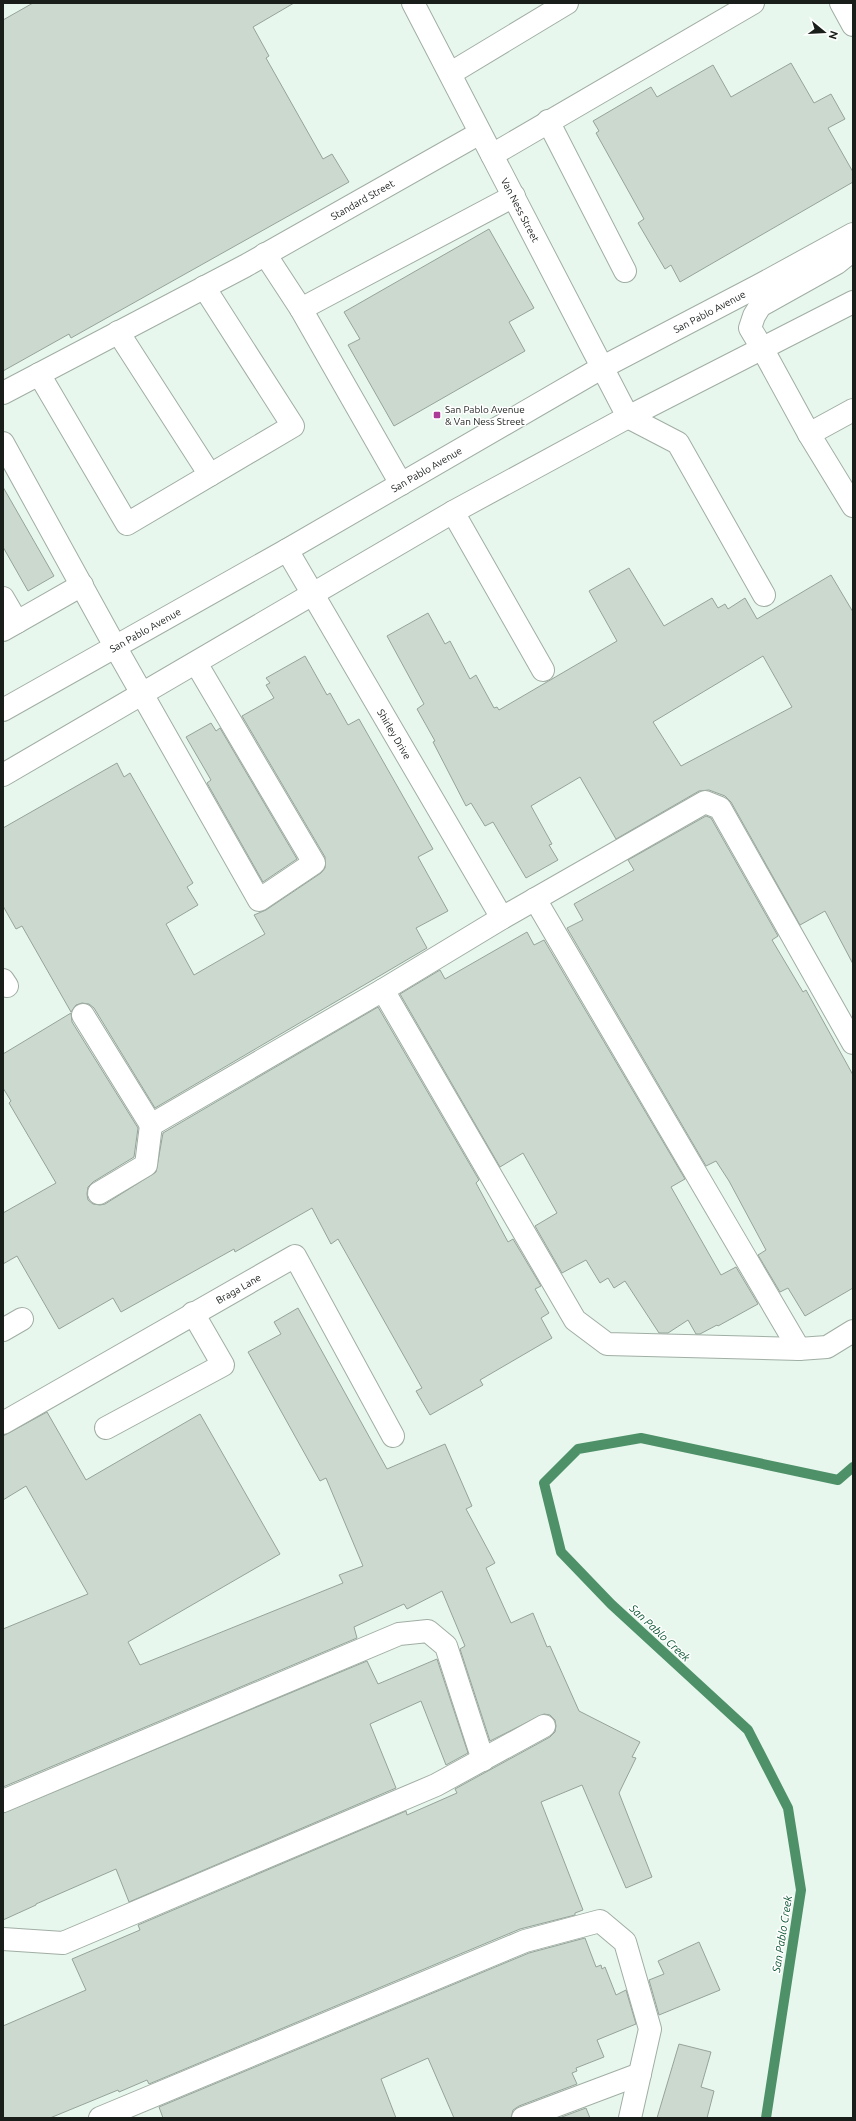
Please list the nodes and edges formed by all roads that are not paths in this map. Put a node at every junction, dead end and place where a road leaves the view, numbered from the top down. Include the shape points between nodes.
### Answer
1 (413, 3) edge
2 (567, 3) edge
3 (753, 3) edge
4 (840, 3) edge
5 (853, 25) edge
6 (451, 74) junction
7 (548, 121) junction
8 (480, 133) junction
9 (492, 155) junction
10 (514, 196) junction
11 (853, 234) edge
12 (853, 250) edge
13 (265, 254) junction
14 (625, 271) dead end
15 (204, 287) junction
16 (853, 302) edge
17 (301, 309) junction
18 (118, 332) junction
19 (762, 348) junction
20 (603, 367) junction
21 (39, 374) junction
22 (3, 393) edge
23 (853, 410) edge
24 (628, 417) junction
25 (809, 434) junction
26 (3, 442) edge
27 (210, 475) junction
28 (401, 484) junction
29 (853, 506) edge
30 (453, 512) junction
31 (287, 550) junction
32 (82, 585) junction
33 (314, 595) junction
34 (764, 595) dead end
35 (3, 598) edge
36 (10, 626) edge
37 (116, 648) junction
38 (196, 663) junction
39 (543, 670) dead end
40 (144, 694) junction
41 (3, 710) edge
42 (3, 775) edge
43 (535, 899) junction
44 (502, 918) junction
45 (383, 990) junction
46 (83, 1015) dead end
47 (853, 1043) edge
48 (151, 1125) junction
49 (100, 1192) dead end
50 (193, 1314) junction
51 (22, 1319) dead end
52 (3, 1330) edge
53 (853, 1331) edge
54 (799, 1349) junction
55 (3, 1423) edge
56 (106, 1428) dead end
57 (393, 1436) dead end
58 (544, 1726) dead end
59 (483, 1760) junction
60 (3, 1801) edge
61 (3, 1939) edge
62 (640, 2074) junction
63 (100, 2118) edge
64 (523, 2118) edge
65 (630, 2118) edge

1 - 6 main road, Van Ness Street
2 - 6 main road
3 - 7 main road
4 - 5 main road
6 - 8 main road, Van Ness Street
7 - 9 main road
7 - 14 main road
8 - 9 main road, Van Ness Street
8 - 13 main road, Standard Street
9 - 10 main road, Van Ness Street
10 - 17 main road
10 - 20 main road, Van Ness Street
11 - 20 main road, San Pablo Avenue
12 - 19 main road via 837,263 760,306 750,328
13 - 15 main road, Standard Street
13 - 17 main road
15 - 18 main road, Standard Street
15 - 27 main road via 293,426
16 - 19 main road
17 - 28 main road
18 - 21 main road, Standard Street
18 - 27 main road
19 - 24 main road
19 - 25 main road
20 - 24 main road, Van Ness Street
20 - 28 main road, San Pablo Avenue
21 - 22 main road, Standard Street
21 - 27 main road via 126,524
23 - 25 main road
24 - 30 main road
24 - 34 main road via 678,443
25 - 29 main road
26 - 32 main road
28 - 31 main road, San Pablo Avenue
30 - 33 main road
30 - 39 main road
31 - 33 main road, Shirley Drive
31 - 37 main road, San Pablo Avenue
32 - 36 main road
32 - 37 main road
33 - 38 main road
33 - 44 main road, Shirley Drive
35 - 36 main road
37 - 40 main road
37 - 41 main road, San Pablo Avenue
38 - 40 main road
38 - 40 main road via 314,863 259,900
40 - 42 main road
43 - 44 main road
43 - 47 main road via 705,802 720,808
43 - 54 main road
44 - 45 main road
45 - 48 main road
45 - 54 main road via 576,1320 606,1344
46 - 48 main road
48 - 49 main road via 146,1164
50 - 55 main road, Braga Lane
50 - 56 main road via 223,1365
50 - 57 main road, Braga Lane via 295,1256
51 - 52 main road
53 - 54 main road via 827,1347
58 - 59 main road
59 - 60 main road via 446,1646 428,1631 399,1634
59 - 61 main road via 436,1785 63,1943
62 - 63 main road via 650,2029 625,1942 600,1921 525,1941
62 - 64 main road
62 - 65 main road

